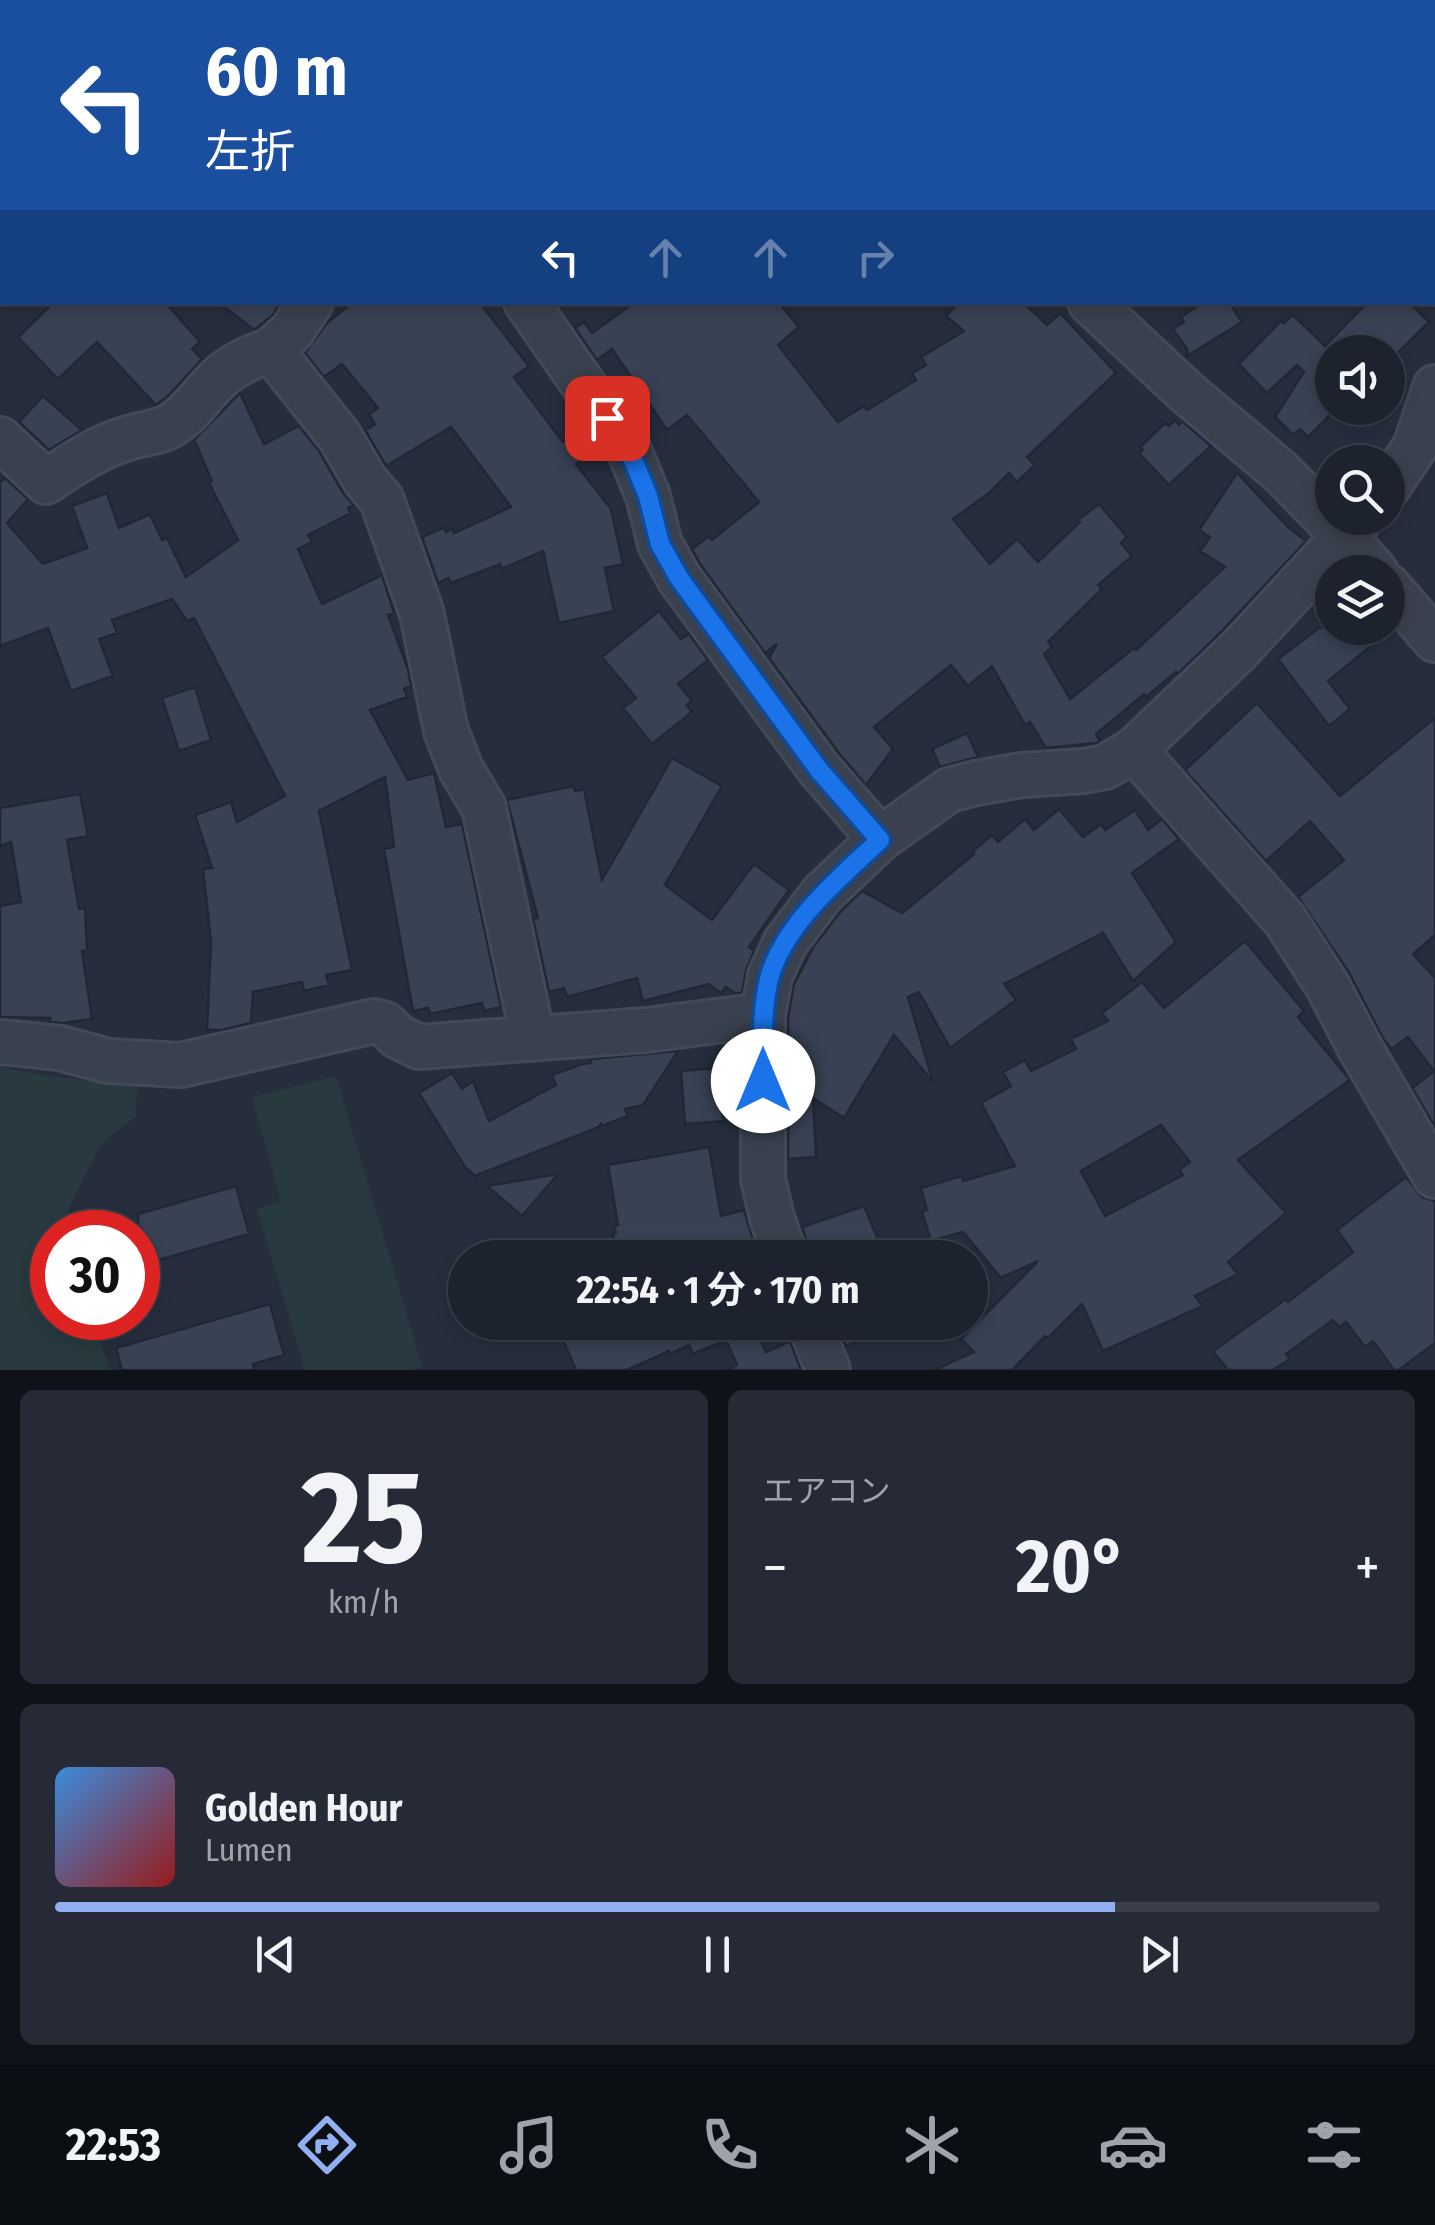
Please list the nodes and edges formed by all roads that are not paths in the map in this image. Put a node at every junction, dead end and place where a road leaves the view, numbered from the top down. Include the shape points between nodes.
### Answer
1 (309, 305) edge
2 (528, 305) edge
3 (1093, 305) edge
4 (271, 350) junction
5 (1435, 387) edge
6 (0, 439) edge
7 (1405, 461) edge
8 (1315, 499) edge
9 (1345, 535) edge
10 (1405, 606) edge
11 (1435, 640) edge
12 (1134, 750) junction
13 (880, 840) junction
14 (763, 1015) junction
15 (533, 1038) junction
16 (0, 1042) edge
17 (1435, 1176) edge
18 (780, 1240) edge
19 (816, 1340) edge
20 (828, 1370) edge

1 - 4 street
2 - 13 street via 629,450 660,544 679,578 819,770
3 - 8 street
4 - 6 street via 218,379 173,425 125,439 46,482
4 - 15 street via 382,500 422,614 446,731 484,808
5 - 7 street
9 - 12 street via 1239,650
10 - 11 street
12 - 13 street via 1084,772 948,790
12 - 17 street via 1285,920
13 - 14 street via 822,894 785,943
14 - 15 street
14 - 18 street via 763,1180
15 - 16 street via 419,1046 374,1020 181,1065 108,1061
19 - 20 street

